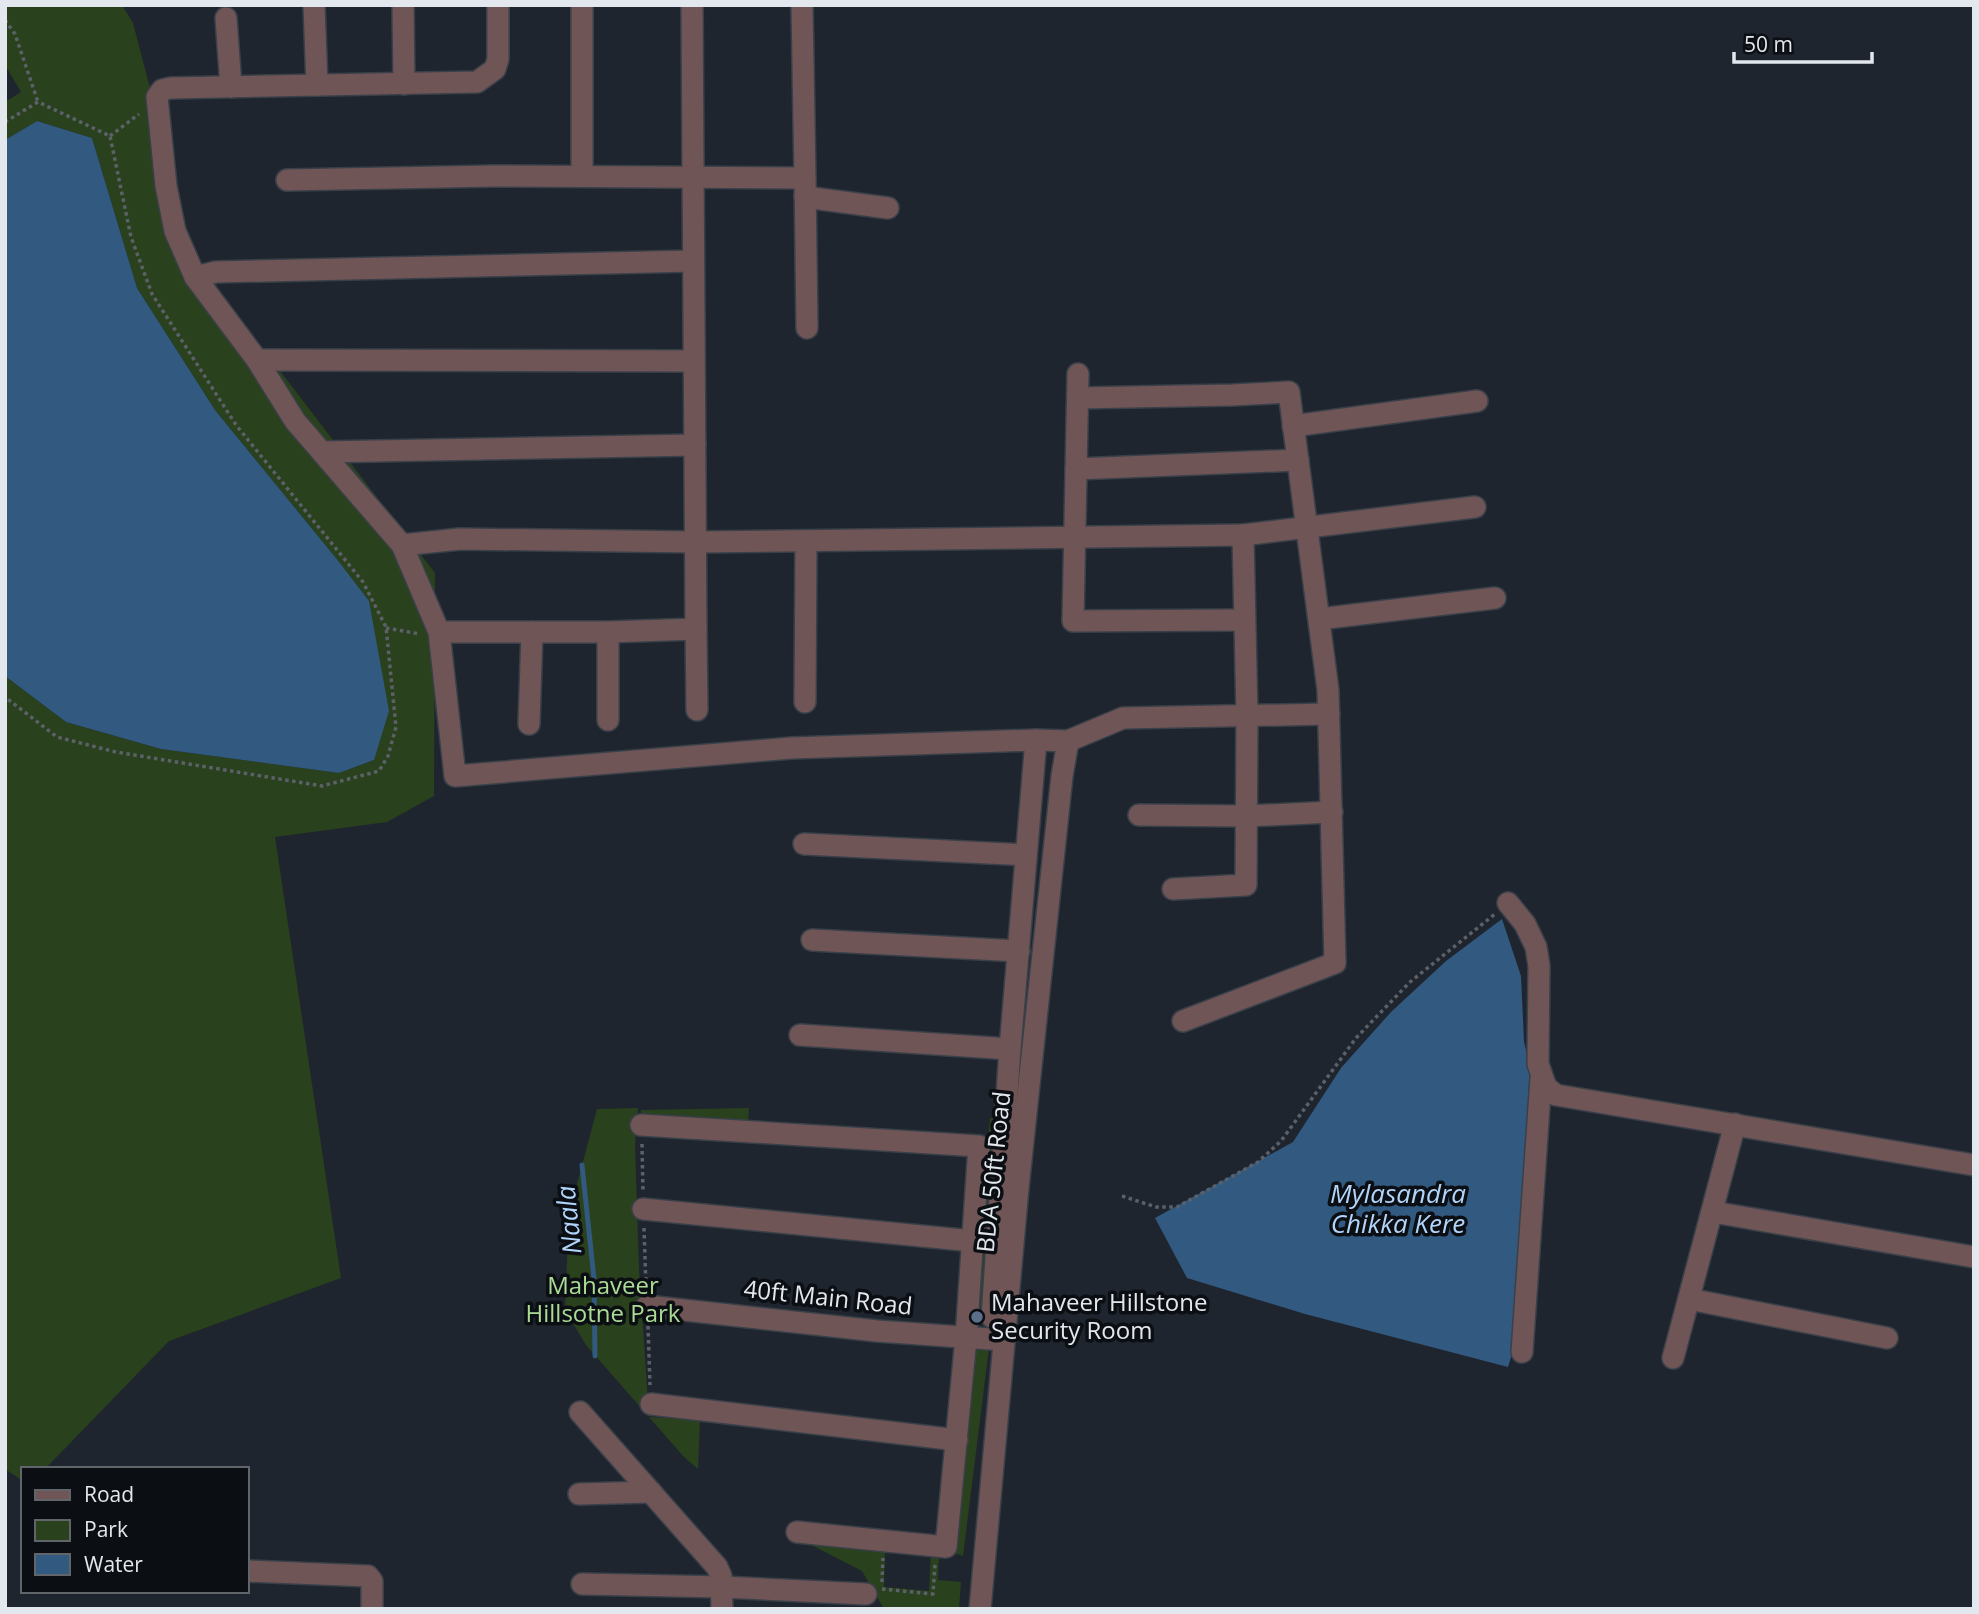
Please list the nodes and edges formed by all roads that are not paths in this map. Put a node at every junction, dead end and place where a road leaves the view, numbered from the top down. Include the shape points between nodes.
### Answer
1 (314, 5) edge
2 (403, 5) edge
3 (498, 5) edge
4 (582, 5) edge
5 (692, 5) edge
6 (802, 5) edge
7 (226, 18) dead end
8 (404, 84) junction
9 (317, 85) junction
10 (231, 87) junction
11 (582, 176) junction
12 (693, 177) junction
13 (286, 180) dead end
14 (805, 188) junction
15 (888, 208) dead end
16 (693, 261) junction
17 (195, 277) junction
18 (807, 328) dead end
19 (257, 360) junction
20 (694, 361) junction
21 (1078, 374) dead end
22 (1078, 398) junction
23 (1477, 401) dead end
24 (1293, 426) junction
25 (695, 445) junction
26 (322, 452) junction
27 (1298, 460) junction
28 (1076, 469) junction
29 (1475, 507) dead end
30 (1307, 529) junction
31 (1243, 535) junction
32 (1074, 538) junction
33 (806, 541) junction
34 (696, 542) junction
35 (402, 545) junction
36 (1495, 598) dead end
37 (1319, 619) junction
38 (1244, 620) junction
39 (696, 629) junction
40 (532, 632) junction
41 (608, 632) junction
42 (439, 634) junction
43 (805, 702) dead end
44 (697, 710) dead end
45 (1329, 714) junction
46 (1247, 716) junction
47 (608, 720) dead end
48 (529, 724) dead end
49 (1036, 740) junction
50 (1068, 741) junction
51 (1332, 812) junction
52 (1139, 815) dead end
53 (1247, 816) junction
54 (804, 844) dead end
55 (1026, 855) junction
56 (1173, 888) dead end
57 (1508, 903) road end
58 (812, 940) dead end
59 (1019, 951) junction
60 (1183, 1021) dead end
61 (800, 1035) dead end
62 (1010, 1049) junction
63 (1541, 1078) junction
64 (1735, 1124) junction
65 (641, 1125) road end
66 (1974, 1165) edge
67 (643, 1209) road end
68 (1713, 1212) junction
69 (972, 1241) junction
70 (1974, 1257) edge
71 (1689, 1299) junction
72 (647, 1306) road end
73 (966, 1338) junction
74 (1887, 1338) dead end
75 (997, 1340) junction
76 (1522, 1352) dead end
77 (1673, 1358) dead end
78 (651, 1404) road end
79 (580, 1412) dead end
80 (957, 1440) junction
81 (651, 1492) junction
82 (579, 1494) dead end
83 (797, 1532) dead end
84 (248, 1554) edge
85 (248, 1571) edge
86 (271, 1572) junction
87 (582, 1584) dead end
88 (722, 1587) junction
89 (866, 1594) dead end
90 (372, 1609) edge
91 (722, 1609) edge
92 (967, 1609) edge
93 (980, 1609) edge

1 - 9 street
2 - 8 street
3 - 8 street via 498,59 488,76 477,82
4 - 11 street
5 - 12 street
6 - 14 street
7 - 10 street
8 - 9 street
9 - 10 street
10 - 17 street via 172,88 157,97 175,231
11 - 12 street
11 - 13 street
12 - 14 street
12 - 16 street
14 - 15 street
14 - 18 street
16 - 17 street via 216,272
16 - 20 street
17 - 19 street
19 - 20 street
19 - 26 street via 295,421
20 - 25 street
21 - 22 street
22 - 24 street via 1289,392
22 - 28 street
23 - 24 street
24 - 27 street
25 - 26 street
25 - 34 street
26 - 35 street
27 - 28 street
27 - 30 street
28 - 32 street
29 - 30 street
30 - 31 street
30 - 37 street
31 - 32 street
31 - 38 street
32 - 33 street
32 - 38 street via 1073,621
33 - 34 street
33 - 43 street
34 - 35 street via 460,539
34 - 39 street
35 - 42 street
36 - 37 street
37 - 45 street
38 - 46 street
39 - 41 street
39 - 44 street
40 - 41 street
40 - 42 street
40 - 48 street
41 - 47 street
42 - 49 street via 455,776 791,748
45 - 46 street
45 - 51 street
46 - 50 street via 1123,718
46 - 53 street
49 - 50 street
49 - 55 street, BDA 50ft Road
50 - 75 street, BDA 50ft Road
51 - 53 street
51 - 60 street via 1335,963
52 - 53 street
53 - 56 street via 1246,885
54 - 55 street
55 - 59 street, BDA 50ft Road
57 - 63 street via 1536,947
58 - 59 street
59 - 62 street, BDA 50ft Road
61 - 62 street
62 - 75 street, BDA 50ft Road
63 - 64 street via 1556,1095
63 - 76 street
64 - 66 street
64 - 68 street
65 - 69 street via 979,1146
67 - 69 street
68 - 70 street
68 - 71 street
69 - 73 street
71 - 74 street
71 - 77 street
72 - 73 street, 40ft Main Road
73 - 75 street, 40ft Main Road
73 - 80 street
75 - 92 street, BDA 50ft Road
75 - 93 street, BDA 50ft Road
78 - 80 street
79 - 81 street
80 - 83 street via 946,1547
81 - 82 street
81 - 88 street via 717,1567
84 - 86 street
85 - 86 street
86 - 90 street via 368,1576
87 - 88 street
88 - 89 street
88 - 91 street

